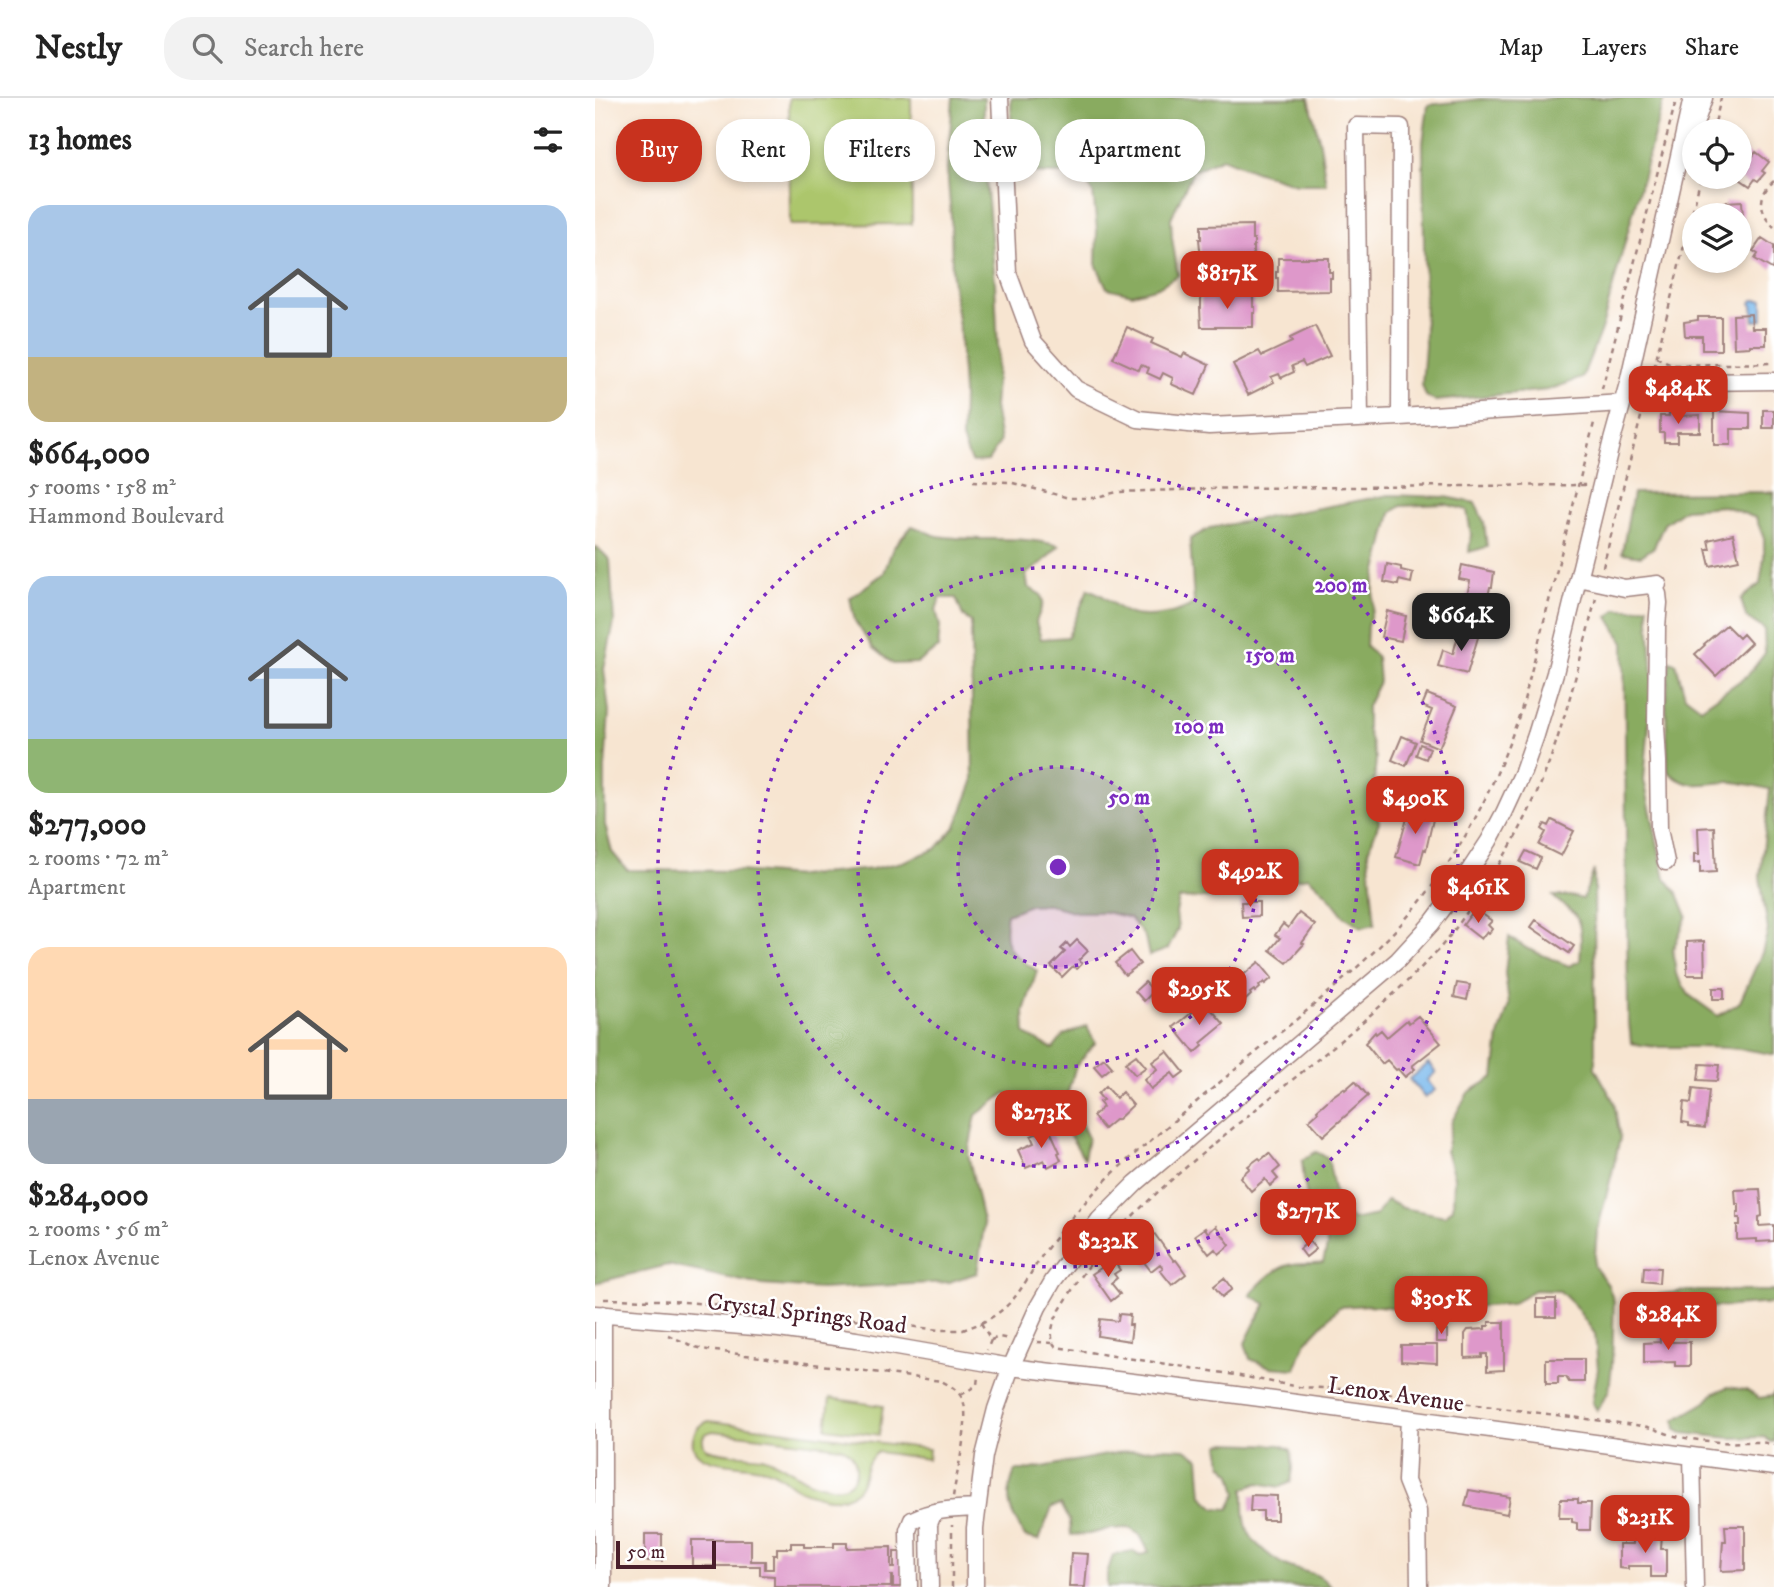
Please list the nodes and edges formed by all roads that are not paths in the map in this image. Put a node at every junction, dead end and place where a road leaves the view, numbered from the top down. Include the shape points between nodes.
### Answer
1 (1000, 98) edge
2 (1692, 98) edge
3 (1704, 98) edge
4 (1675, 180) junction
5 (1774, 381) edge
6 (1628, 383) junction
7 (1622, 403) junction
8 (1400, 417) junction
9 (1360, 419) junction
10 (1579, 578) junction
11 (1666, 862) dead end
12 (599, 1314) edge
13 (1011, 1367) junction
14 (1409, 1418) junction
15 (1692, 1456) junction
16 (1774, 1467) edge
17 (977, 1508) junction
18 (934, 1512) junction
19 (603, 1587) edge
20 (909, 1587) edge
21 (930, 1587) edge
22 (975, 1587) edge
23 (1419, 1587) edge
24 (1695, 1587) edge

1 - 9 street via 1008,273 1033,341 1076,389 1138,419 1209,426
2 - 4 street
3 - 4 street
4 - 6 street
5 - 6 street
6 - 7 street
7 - 8 street
7 - 10 street
8 - 9 street
8 - 9 street via 1401,127 1356,127
10 - 11 street via 1625,587 1655,584 1659,603 1659,829
10 - 13 street via 1523,772 1489,841 1456,891 1398,960 1136,1183 1099,1220 1053,1281
12 - 13 street, Crystal Springs Road via 779,1329
12 - 19 street
13 - 14 street, Lenox Avenue
13 - 17 street via 984,1456
14 - 15 street, Lenox Avenue
14 - 23 street via 1406,1481 1418,1511
15 - 16 street, Lenox Avenue
15 - 24 street
17 - 18 street
17 - 22 street
18 - 20 street via 912,1520 908,1530
18 - 21 street via 929,1524

